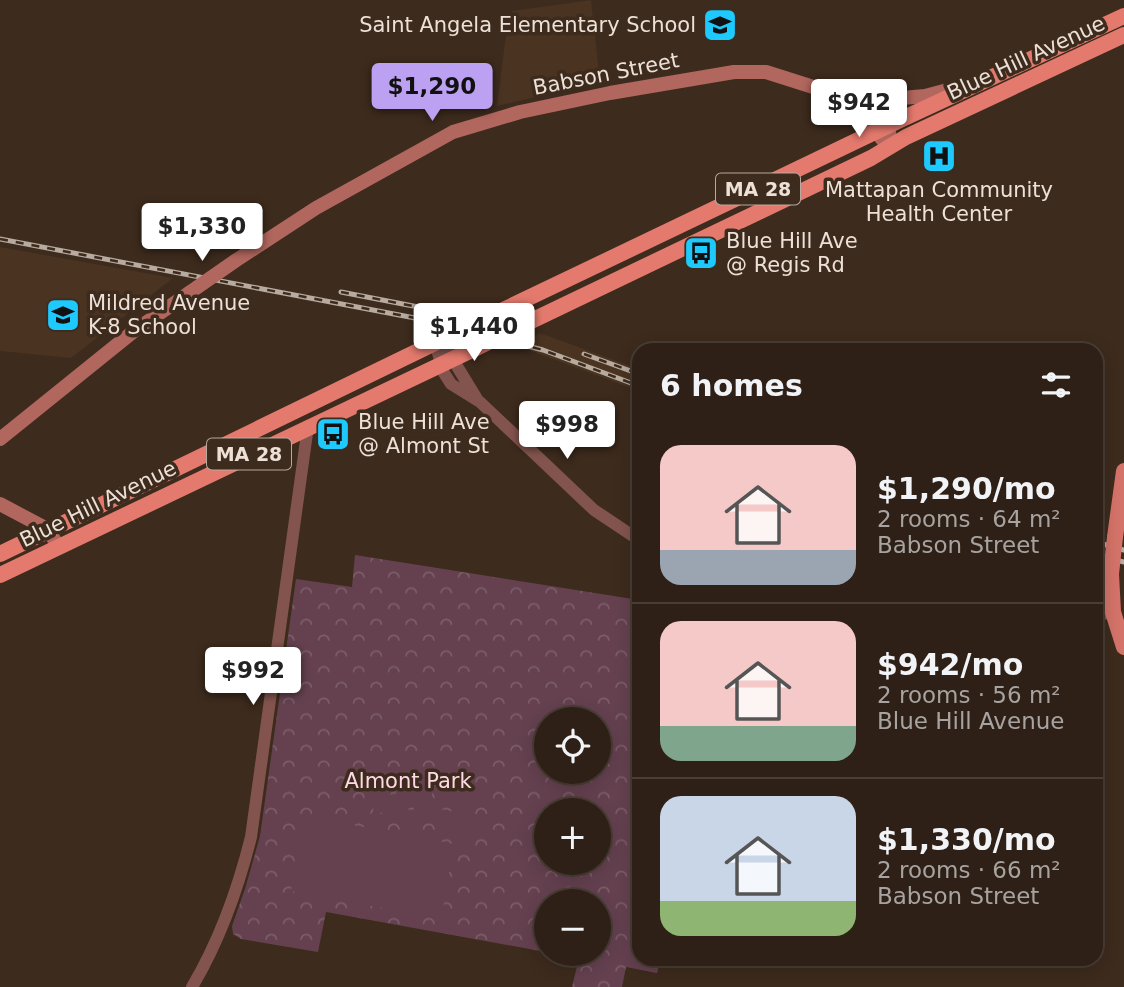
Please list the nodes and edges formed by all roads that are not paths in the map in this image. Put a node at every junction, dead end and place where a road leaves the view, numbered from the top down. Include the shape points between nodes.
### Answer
1 (1124, 16) edge
2 (1124, 35) edge
3 (991, 78) junction
4 (851, 99) junction
5 (868, 101) junction
6 (934, 104) junction
7 (941, 120) junction
8 (881, 129) junction
9 (891, 146) junction
10 (438, 341) junction
11 (446, 362) junction
12 (308, 426) junction
13 (0, 439) edge
14 (1124, 471) edge
15 (0, 504) edge
16 (49, 530) junction
17 (632, 535) edge
18 (58, 547) junction
19 (0, 554) edge
20 (0, 575) edge
21 (1112, 612) junction
22 (1103, 614) edge
23 (1124, 647) edge
24 (192, 987) edge

1 - 3 highway, Blue Hill Avenue / MA 28
2 - 7 highway, Blue Hill Avenue / MA 28
3 - 5 main road, Blue Hill Avenue via 930,95
3 - 6 highway, Blue Hill Avenue / MA 28
4 - 5 main road, Babson Street
4 - 8 main road
4 - 13 main road, Babson Street, bridge via 766,72 734,72 610,93 474,124 307,214 235,261 134,331
5 - 8 main road via 877,107
6 - 7 highway
6 - 8 highway, Blue Hill Avenue / MA 28
7 - 9 highway, Blue Hill Avenue / MA 28
8 - 9 main road
8 - 10 highway, Blue Hill Avenue / MA 28, bridge
9 - 11 highway, Blue Hill Avenue / MA 28, bridge
10 - 11 street
10 - 16 highway, Blue Hill Avenue / MA 28
11 - 12 highway, Blue Hill Avenue / MA 28
11 - 17 street via 445,376 454,386 480,402 594,510
12 - 18 highway, Blue Hill Avenue / MA 28
12 - 24 street via 251,837 235,894
14 - 21 main road, bridge via 1111,574
15 - 16 main road
16 - 18 main road
16 - 19 highway, Blue Hill Avenue / MA 28
18 - 20 highway, Blue Hill Avenue / MA 28
21 - 22 street
21 - 23 main road

